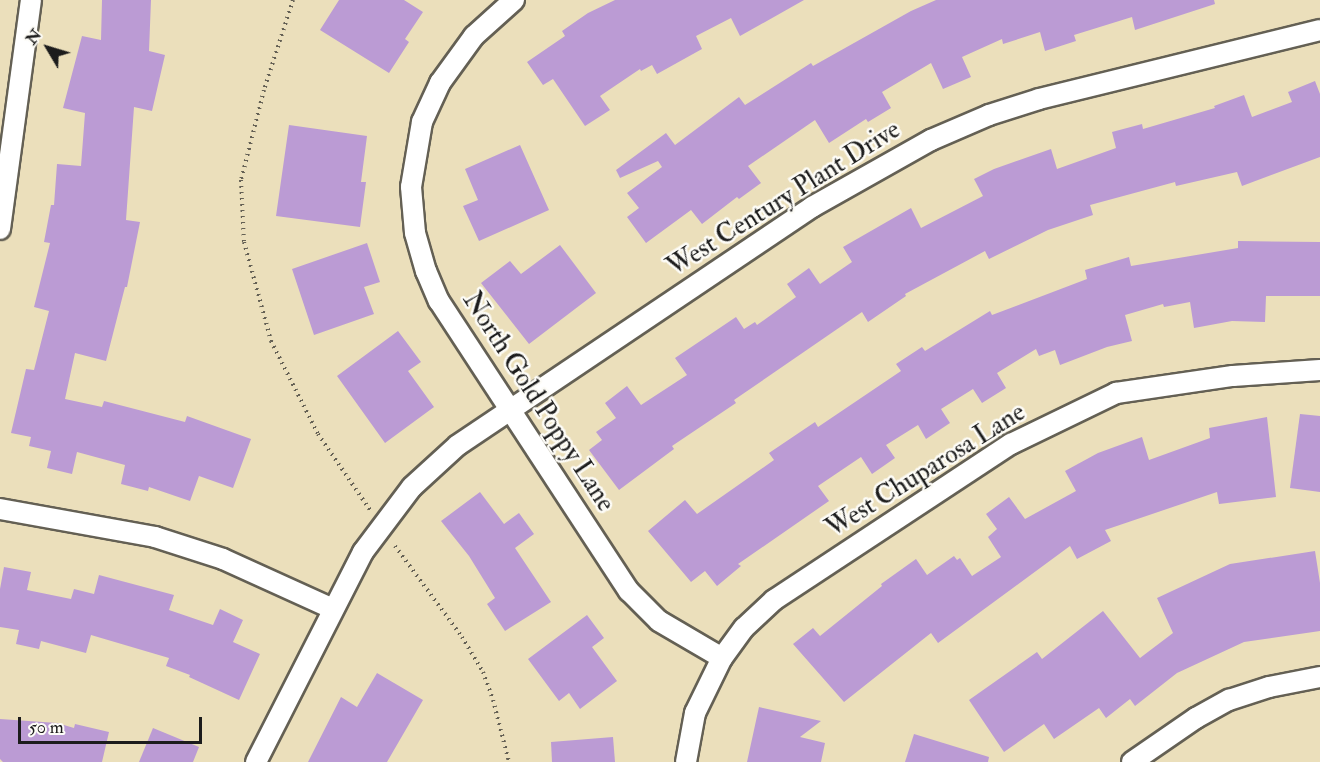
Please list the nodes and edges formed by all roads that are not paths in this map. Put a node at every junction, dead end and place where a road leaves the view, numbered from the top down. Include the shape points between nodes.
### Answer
1 (31, 0) edge
2 (514, 0) edge
3 (1320, 30) edge
4 (0, 229) edge
5 (1320, 370) edge
6 (509, 411) junction
7 (0, 510) edge
8 (333, 609) junction
9 (722, 658) junction
10 (1320, 677) edge
11 (256, 762) edge
12 (686, 762) edge
13 (1132, 762) edge

1 - 4 street
2 - 6 street, North Gold Poppy Lane via 474,36 440,83 422,122 411,187 418,242 439,301
3 - 6 street, West Century Plant Drive via 1039,99 931,140 812,207
5 - 9 street, West Chuparosa Lane via 1233,376 1116,393 1011,444 774,600 744,628
6 - 8 street, West Century Plant Drive via 458,445 412,487 363,552
6 - 9 street, North Gold Poppy Lane via 629,591 659,621
7 - 8 street via 155,537 223,559
8 - 11 street, West Century Plant Drive
9 - 12 street, West Chuparosa Lane via 695,713
10 - 13 street via 1229,700

